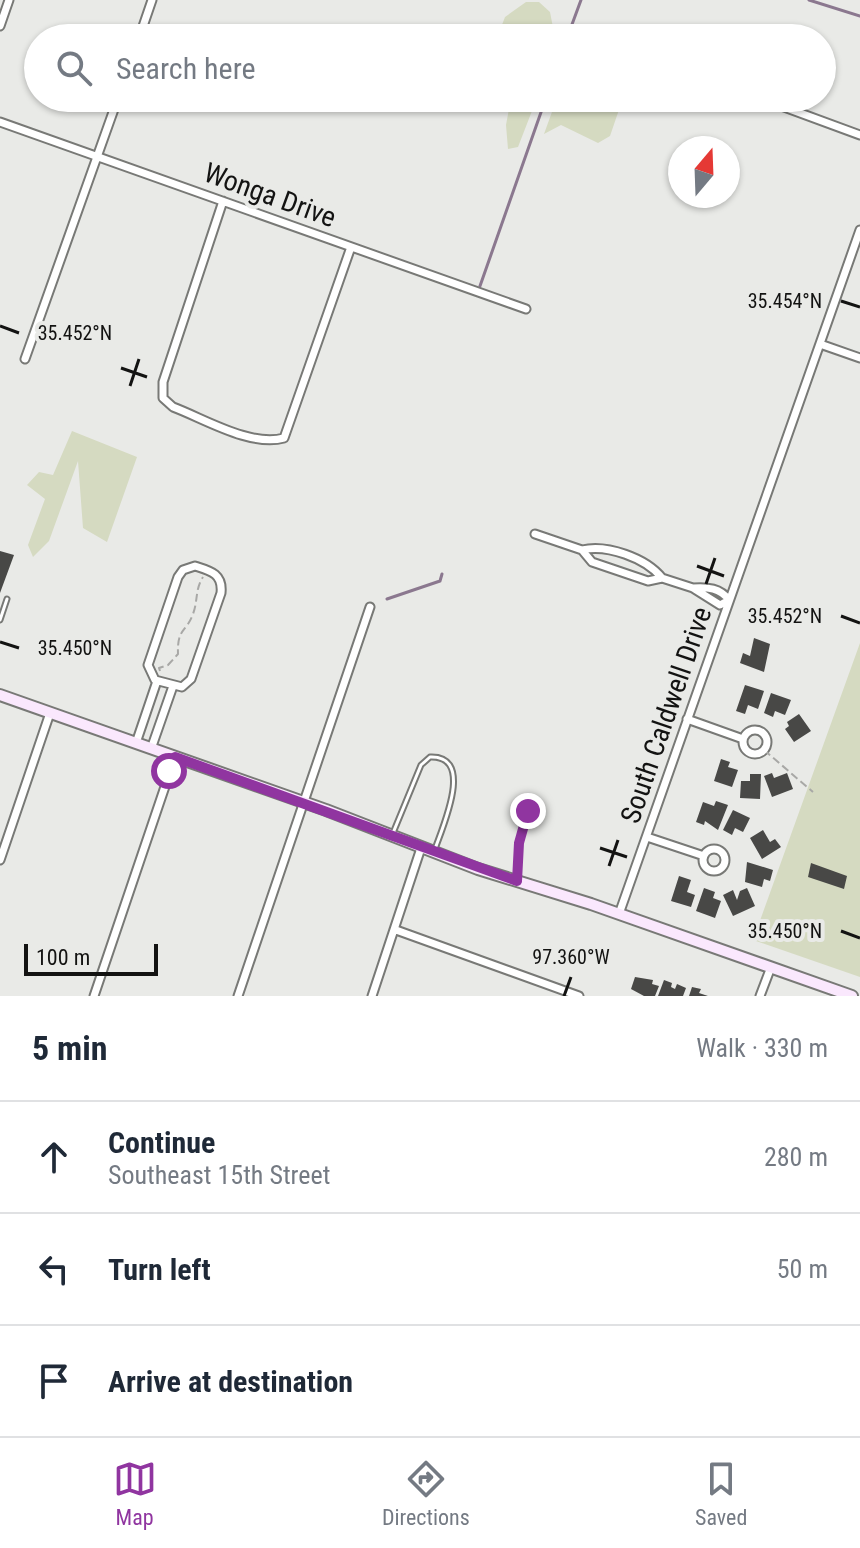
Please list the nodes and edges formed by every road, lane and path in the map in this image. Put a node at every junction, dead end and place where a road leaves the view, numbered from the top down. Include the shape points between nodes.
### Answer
1 (9, 0) edge
2 (152, 0) edge
3 (144, 24) edge
4 (0, 26) edge
5 (113, 112) edge
6 (797, 112) edge
7 (0, 122) edge
8 (860, 135) edge
9 (98, 156) junction
10 (223, 201) junction
11 (860, 230) edge
12 (351, 247) junction
13 (526, 309) dead end
14 (820, 344) junction
15 (860, 358) edge
16 (25, 359) dead end
17 (535, 534) dead end
18 (582, 550) junction
19 (204, 572) dead end
20 (662, 578) junction
21 (693, 588) junction
22 (711, 588) junction
23 (7, 599) dead end
24 (707, 599) junction
25 (729, 600) junction
26 (370, 607) dead end
27 (0, 620) edge
28 (157, 679) junction
29 (173, 686) junction
30 (0, 695) edge
31 (149, 708) junction
32 (163, 712) junction
33 (50, 713) junction
34 (687, 719) junction
35 (743, 739) junction
36 (136, 743) junction
37 (151, 749) junction
38 (764, 750) junction
39 (175, 757) junction
40 (813, 792) dead end
41 (302, 802) junction
42 (528, 811) dead end
43 (391, 836) junction
44 (647, 837) junction
45 (421, 848) junction
46 (434, 853) junction
47 (704, 856) dead end
48 (0, 860) edge
49 (517, 881) junction
50 (619, 914) junction
51 (396, 930) junction
52 (771, 967) junction
53 (94, 996) edge
54 (238, 996) edge
55 (372, 996) edge
56 (579, 996) edge
57 (760, 996) edge
58 (852, 996) edge

1 - 4 street
2 - 3 street
5 - 9 street
6 - 8 street
7 - 9 street, Wonga Drive
9 - 10 street, Wonga Drive
9 - 16 street
10 - 12 street, Wonga Drive
10 - 12 street via 163,382 163,398 173,407 255,438 284,438
11 - 14 street, South Caldwell Drive
12 - 13 street, Wonga Drive
14 - 15 street
14 - 25 street, South Caldwell Drive
17 - 18 street
18 - 20 street via 592,562 648,581
18 - 20 street via 597,546 652,565
19 - 28 path via 194,612 178,633 178,654 159,668
20 - 21 street
21 - 22 street
21 - 24 street
22 - 24 street
22 - 25 street
23 - 27 lane
24 - 25 street via 720,605
25 - 34 street, South Caldwell Drive
26 - 41 street
28 - 29 street
28 - 29 street via 150,676 148,665 178,577 189,567 213,572 222,584 221,593 194,671 187,684
28 - 31 street
29 - 32 street
30 - 33 main road
31 - 32 street
31 - 36 street
32 - 37 street
33 - 36 main road
33 - 48 street
34 - 35 street
34 - 44 street, South Caldwell Drive
35 - 38 street via 751,754
35 - 38 street via 759,731 766,740
36 - 37 main road
37 - 39 main road
38 - 40 path
39 - 41 main road
39 - 53 street
41 - 43 main road
41 - 54 street
42 - 49 lane
43 - 45 main road
43 - 46 lane via 421,765 430,757 443,759 452,767 454,781
44 - 47 street
44 - 50 street, South Caldwell Drive
45 - 46 main road
45 - 51 street
46 - 49 main road
49 - 50 main road
50 - 52 main road
51 - 55 street
51 - 56 street
52 - 57 street
52 - 58 main road

